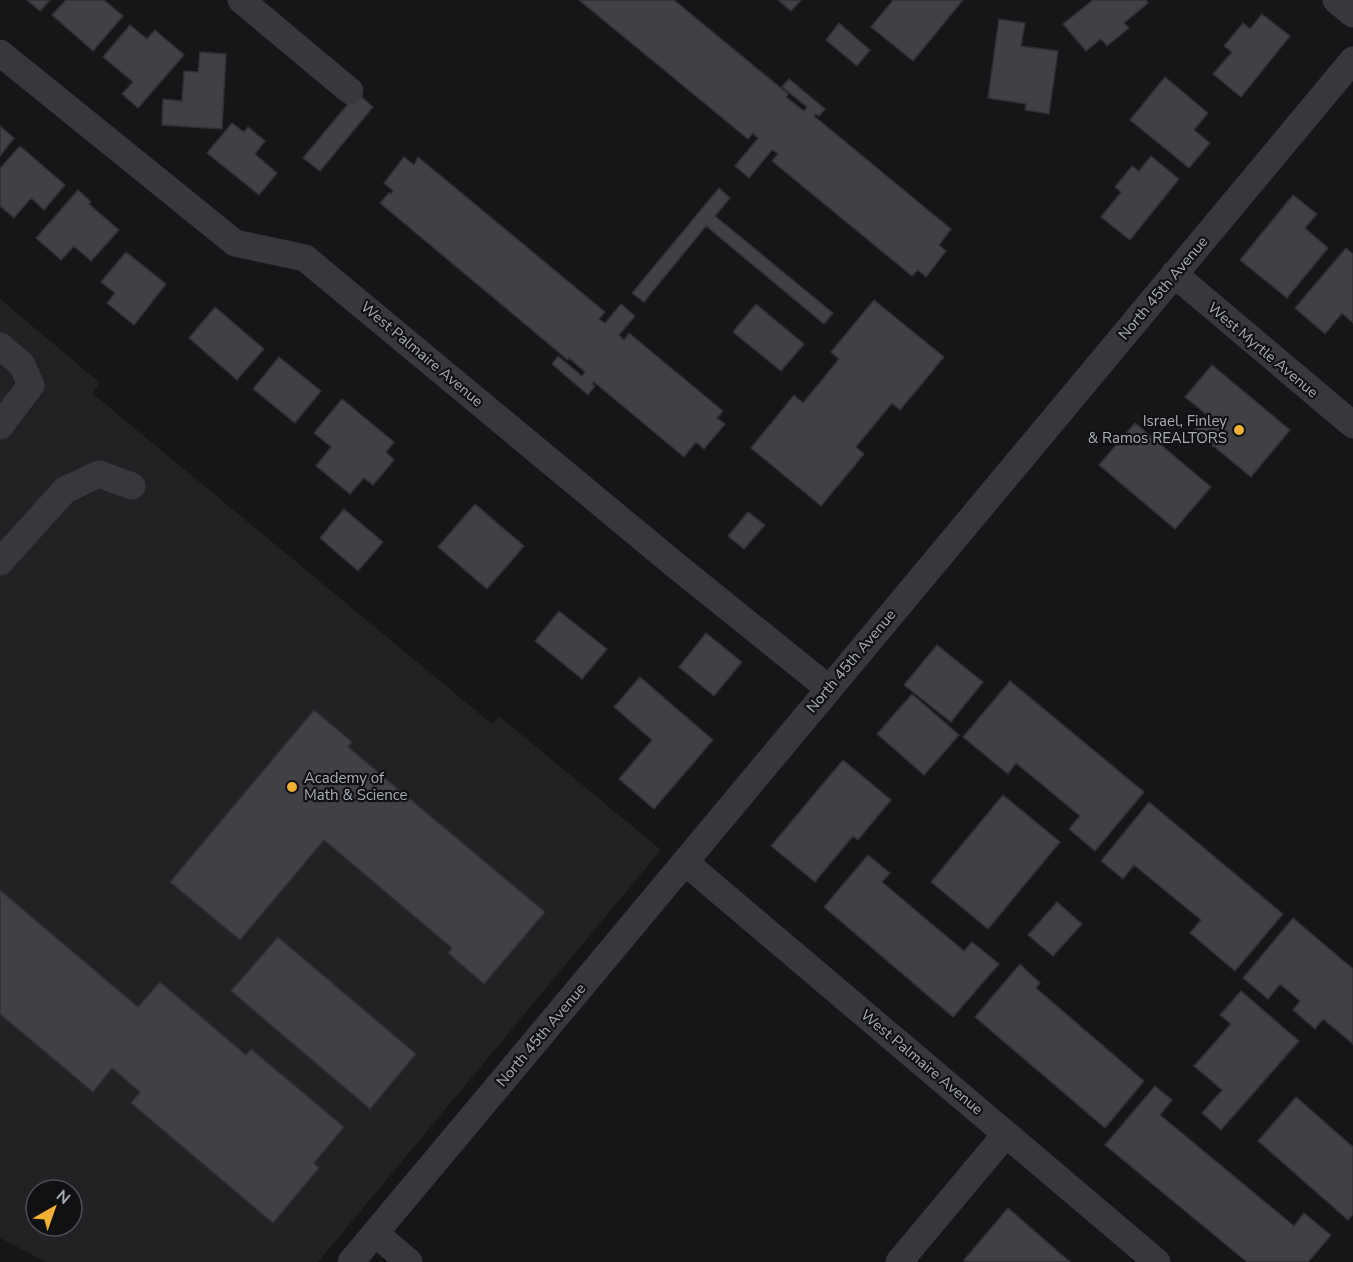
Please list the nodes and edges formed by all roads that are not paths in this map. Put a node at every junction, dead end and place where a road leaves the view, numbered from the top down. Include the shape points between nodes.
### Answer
1 (241, 0) edge
2 (1336, 0) edge
3 (1353, 14) edge
4 (0, 53) edge
5 (1353, 60) edge
6 (350, 91) dead end
7 (1174, 274) junction
8 (0, 346) edge
9 (1353, 425) edge
10 (0, 426) edge
11 (132, 486) dead end
12 (0, 562) edge
13 (828, 688) junction
14 (686, 863) junction
15 (1006, 1134) junction
16 (375, 1233) junction
17 (351, 1262) edge
18 (409, 1262) edge
19 (899, 1262) edge
20 (1157, 1262) edge

1 - 6 street
2 - 3 street
4 - 13 street, West Palmaire Avenue via 235,243 305,258
5 - 7 street, North 45th Avenue
7 - 9 street, West Myrtle Avenue
7 - 13 street, North 45th Avenue
8 - 10 street via 22,365 32,385
11 - 12 street via 99,474 65,490
13 - 14 street, North 45th Avenue
14 - 15 street, West Palmaire Avenue
14 - 16 street, North 45th Avenue
15 - 19 street
15 - 20 street, West Palmaire Avenue
16 - 17 street, North 45th Avenue
16 - 18 street

